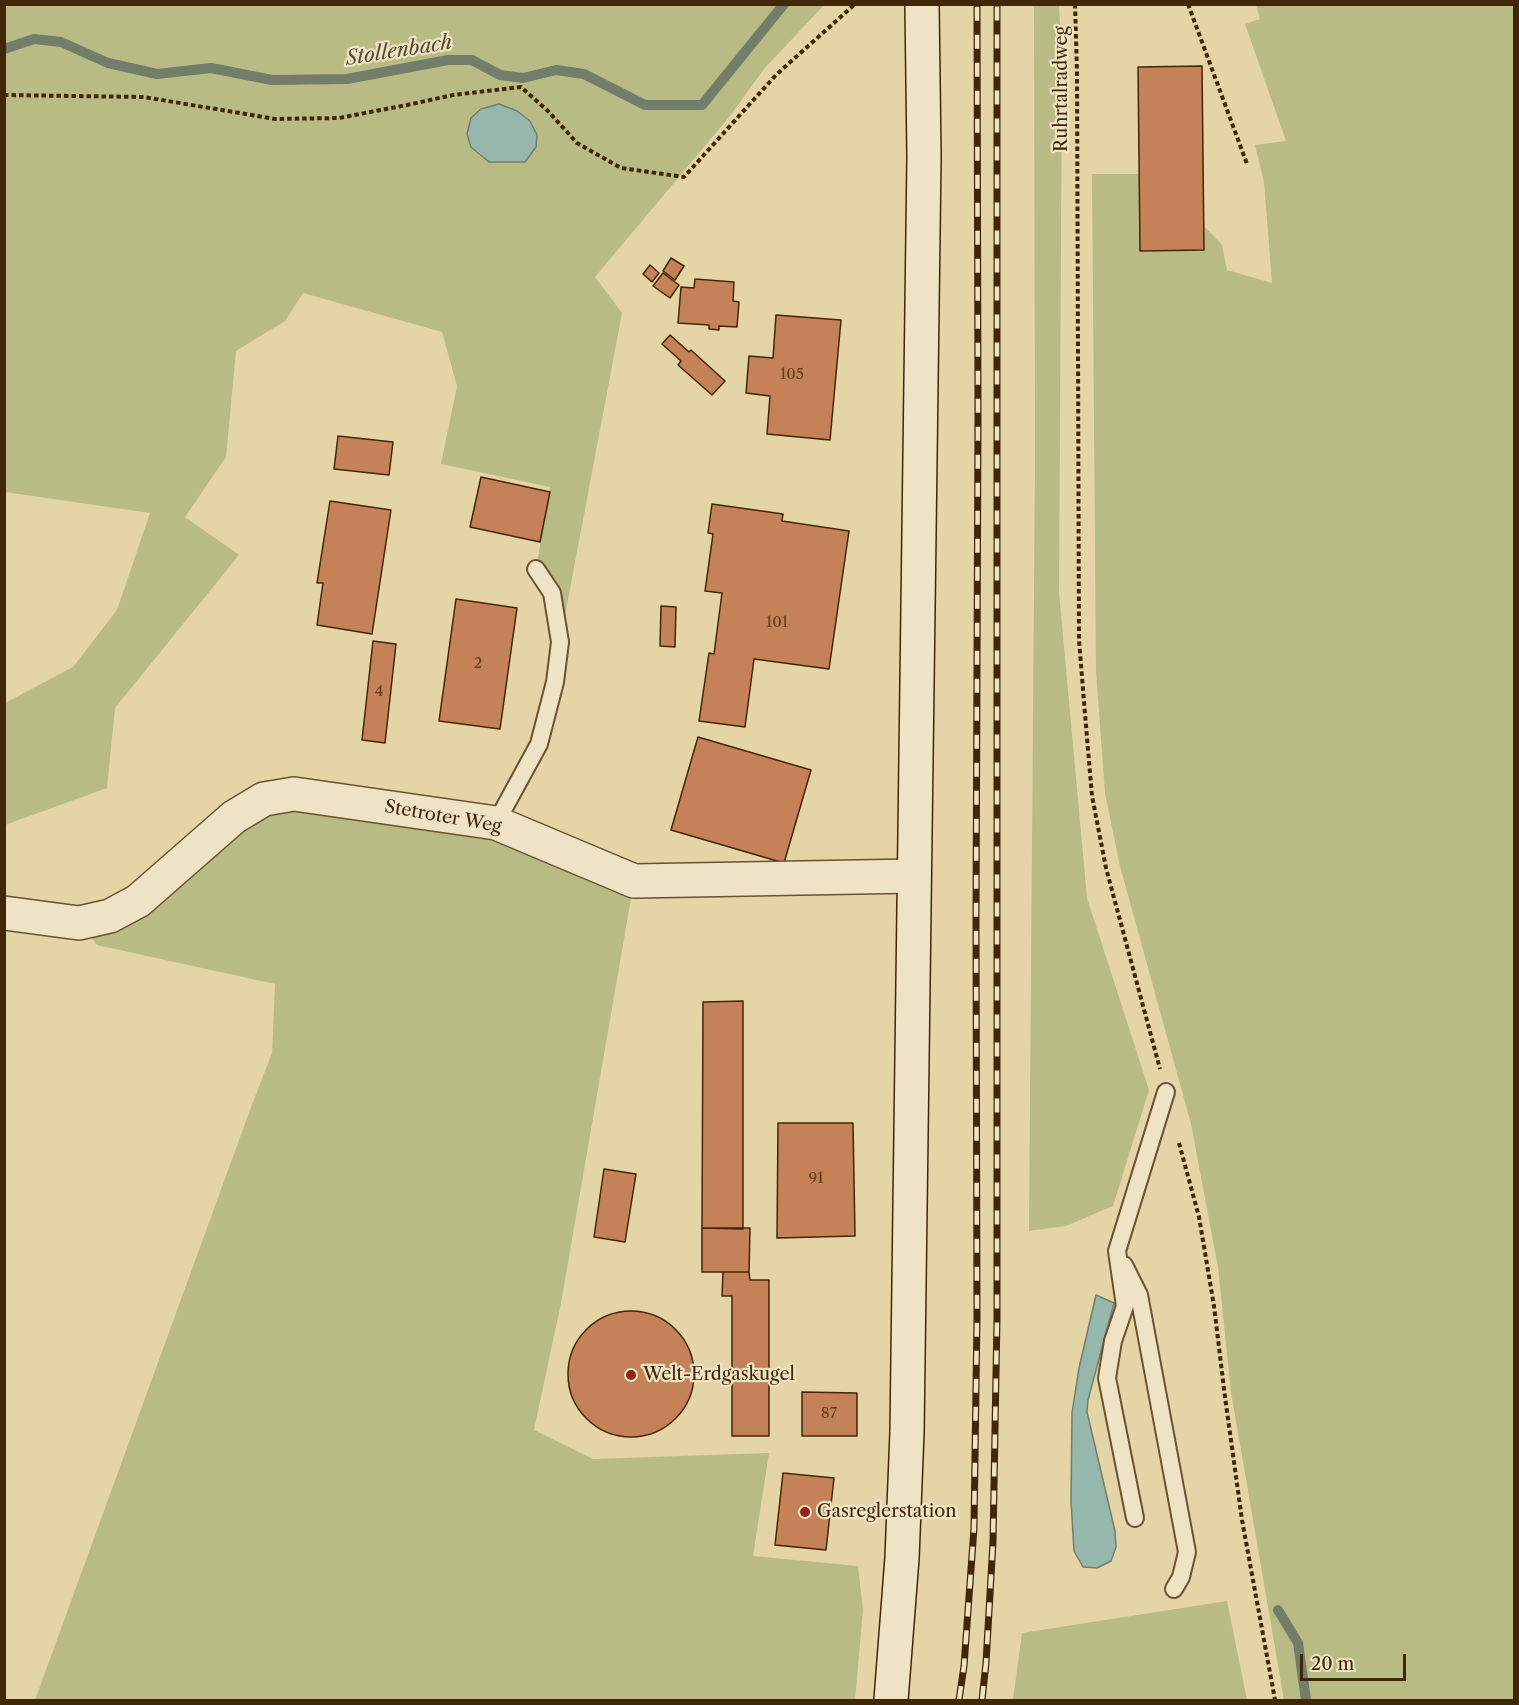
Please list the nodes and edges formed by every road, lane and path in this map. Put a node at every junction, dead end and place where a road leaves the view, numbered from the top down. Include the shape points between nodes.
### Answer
1 (855, 4) edge
2 (922, 4) edge
3 (1075, 4) edge
4 (1188, 4) edge
5 (4, 95) edge
6 (1247, 164) dead end
7 (536, 569) dead end
8 (496, 823) junction
9 (914, 876) junction
10 (4, 913) edge
11 (1166, 1092) junction
12 (1117, 1251) junction
13 (1135, 1518) dead end
14 (1174, 1589) dead end
15 (891, 1701) edge
16 (1275, 1701) edge

1 - 5 path via 776,75 684,177 621,168 577,143 521,87 453,95 339,118 275,119 144,97
2 - 9 main road via 924,157
3 - 11 path, Ruhrtalradweg via 1079,640 1092,796 1106,868
4 - 6 path
7 - 8 lane via 554,603 560,642 555,682 539,744
8 - 9 main road, Stetroter Weg via 634,881
8 - 10 main road, Stetroter Weg via 294,794 264,798 234,817 138,901 110,916 79,923
9 - 15 main road via 907,1432
11 - 12 lane
11 - 16 path, Ruhrtalradweg via 1199,1217 1242,1520
12 - 13 lane via 1125,1306 1113,1341 1107,1378
12 - 14 lane via 1139,1295 1187,1552

